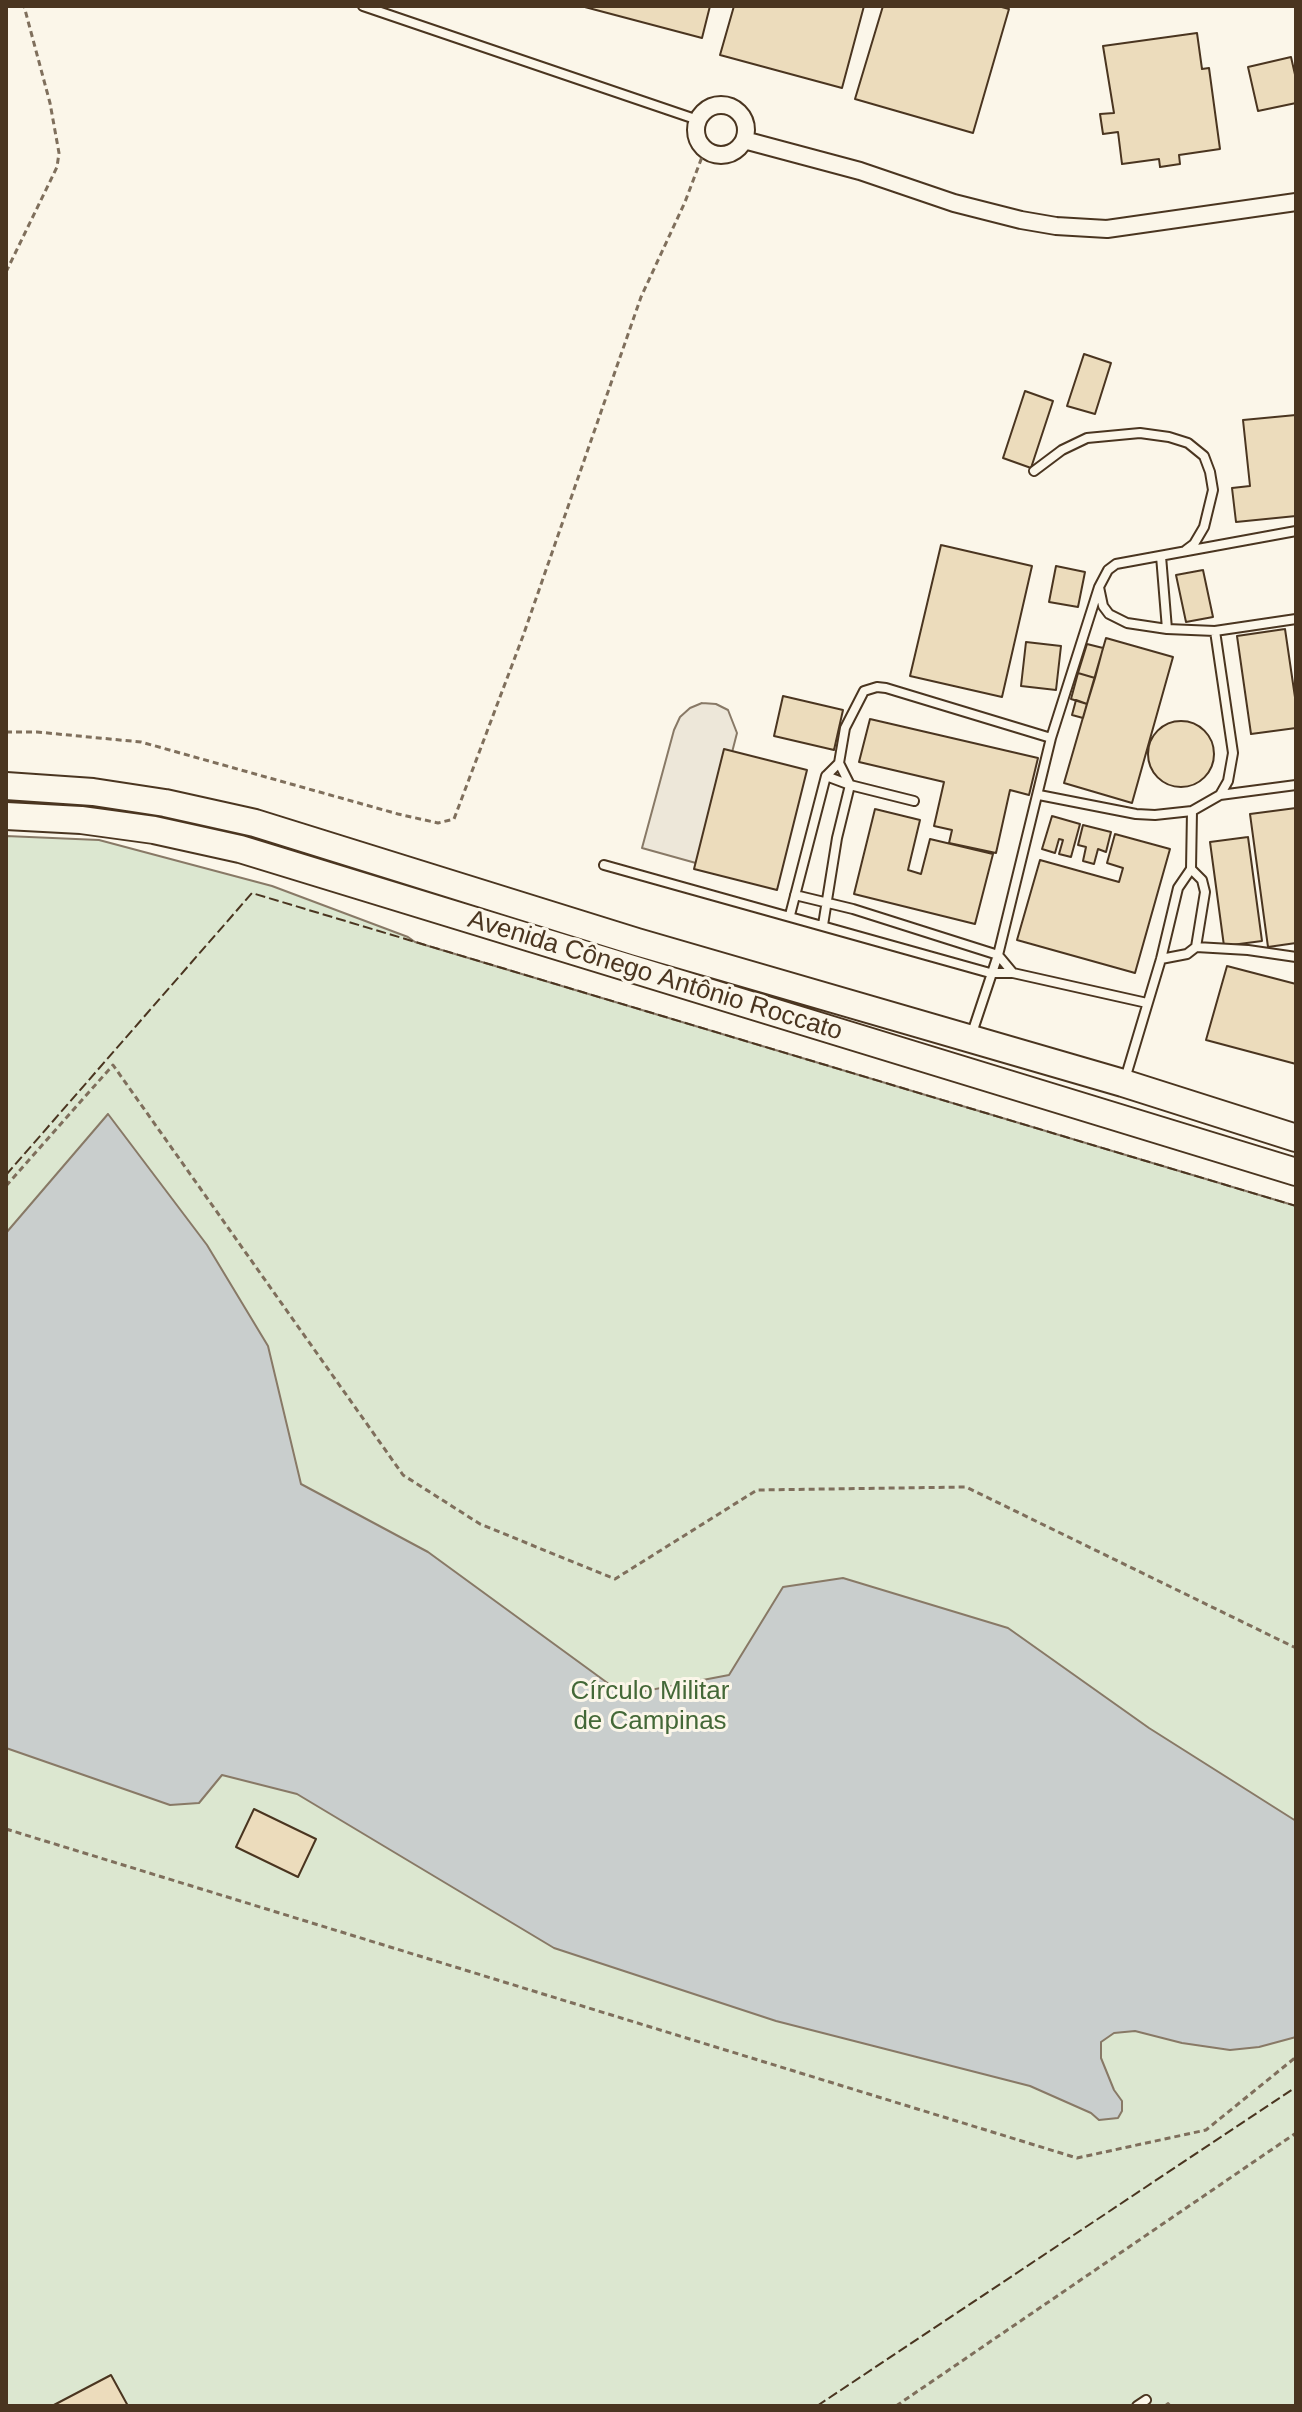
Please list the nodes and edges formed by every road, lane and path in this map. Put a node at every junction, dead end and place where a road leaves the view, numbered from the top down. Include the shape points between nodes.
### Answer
1 (24, 6) edge
2 (363, 6) edge
3 (698, 120) junction
4 (744, 140) junction
5 (705, 149) junction
6 (1296, 202) edge
7 (6, 272) edge
8 (1034, 471) dead end
9 (1296, 531) edge
10 (1182, 553) junction
11 (1161, 556) junction
12 (1099, 587) junction
13 (1296, 619) edge
14 (1167, 629) junction
15 (1215, 631) junction
16 (6, 732) edge
17 (1051, 738) junction
18 (839, 763) junction
19 (826, 776) junction
20 (850, 785) junction
21 (1296, 785) edge
22 (6, 786) edge
23 (1039, 795) junction
24 (1220, 795) junction
25 (914, 801) dead end
26 (1192, 811) junction
27 (6, 816) edge
28 (604, 865) dead end
29 (1191, 869) junction
30 (795, 895) junction
31 (825, 902) junction
32 (790, 915) junction
33 (823, 925) junction
34 (1196, 947) junction
35 (998, 955) junction
36 (1296, 957) edge
37 (1161, 959) junction
38 (990, 973) junction
39 (1013, 973) junction
40 (1147, 1003) junction
41 (971, 1038) junction
42 (1123, 1083) junction
43 (1296, 1138) edge
44 (1296, 1172) edge
45 (6, 1186) edge
46 (1296, 1648) edge
47 (6, 1829) edge
48 (1296, 2057) edge
49 (1296, 2133) edge
50 (1146, 2400) dead end
51 (896, 2406) edge
52 (1137, 2406) edge

1 - 7 path via 59,153
2 - 3 lane
3 - 4 street via 709,109 731,107 743,117
3 - 5 street via 697,136
4 - 5 street via 732,153
4 - 6 street via 954,203 1056,226 1107,229
5 - 16 path via 641,297 454,819 438,823 398,814 141,742
8 - 10 lane via 1087,438 1140,433 1188,443 1204,456 1213,490 1204,527
9 - 10 lane
10 - 11 lane
11 - 12 lane via 1116,564
11 - 14 lane
12 - 14 lane via 1103,606 1117,619
12 - 17 lane
13 - 15 lane
14 - 15 lane
15 - 24 lane via 1233,753
17 - 18 lane via 877,687 864,691 856,704
17 - 23 lane
18 - 19 lane
18 - 20 lane
19 - 20 lane
19 - 30 lane
20 - 25 lane
20 - 31 lane
21 - 24 lane
22 - 41 main road, Avenida Cônego Antônio Roccato via 93,792 255,823 666,951
23 - 26 lane via 1136,814
23 - 35 lane
24 - 26 lane
26 - 29 lane
27 - 44 main road, Avenida Cônego Antônio Roccato via 154,830 240,849
28 - 32 lane
29 - 34 lane via 1205,892
29 - 37 lane via 1178,888
30 - 31 lane
30 - 32 lane
31 - 33 lane
31 - 35 lane
32 - 33 lane
33 - 38 lane
34 - 36 lane
34 - 37 lane
35 - 38 lane
35 - 39 lane
37 - 40 lane
38 - 39 lane
38 - 41 lane
39 - 40 lane
40 - 42 lane
41 - 42 main road, Avenida Cônego Antônio Roccato
42 - 43 main road, Avenida Cônego Antônio Roccato
45 - 46 path via 113,1065 403,1475 480,1524 615,1579 757,1490 966,1487
47 - 48 path via 1077,2158 1206,2130
49 - 51 path
50 - 52 lane

